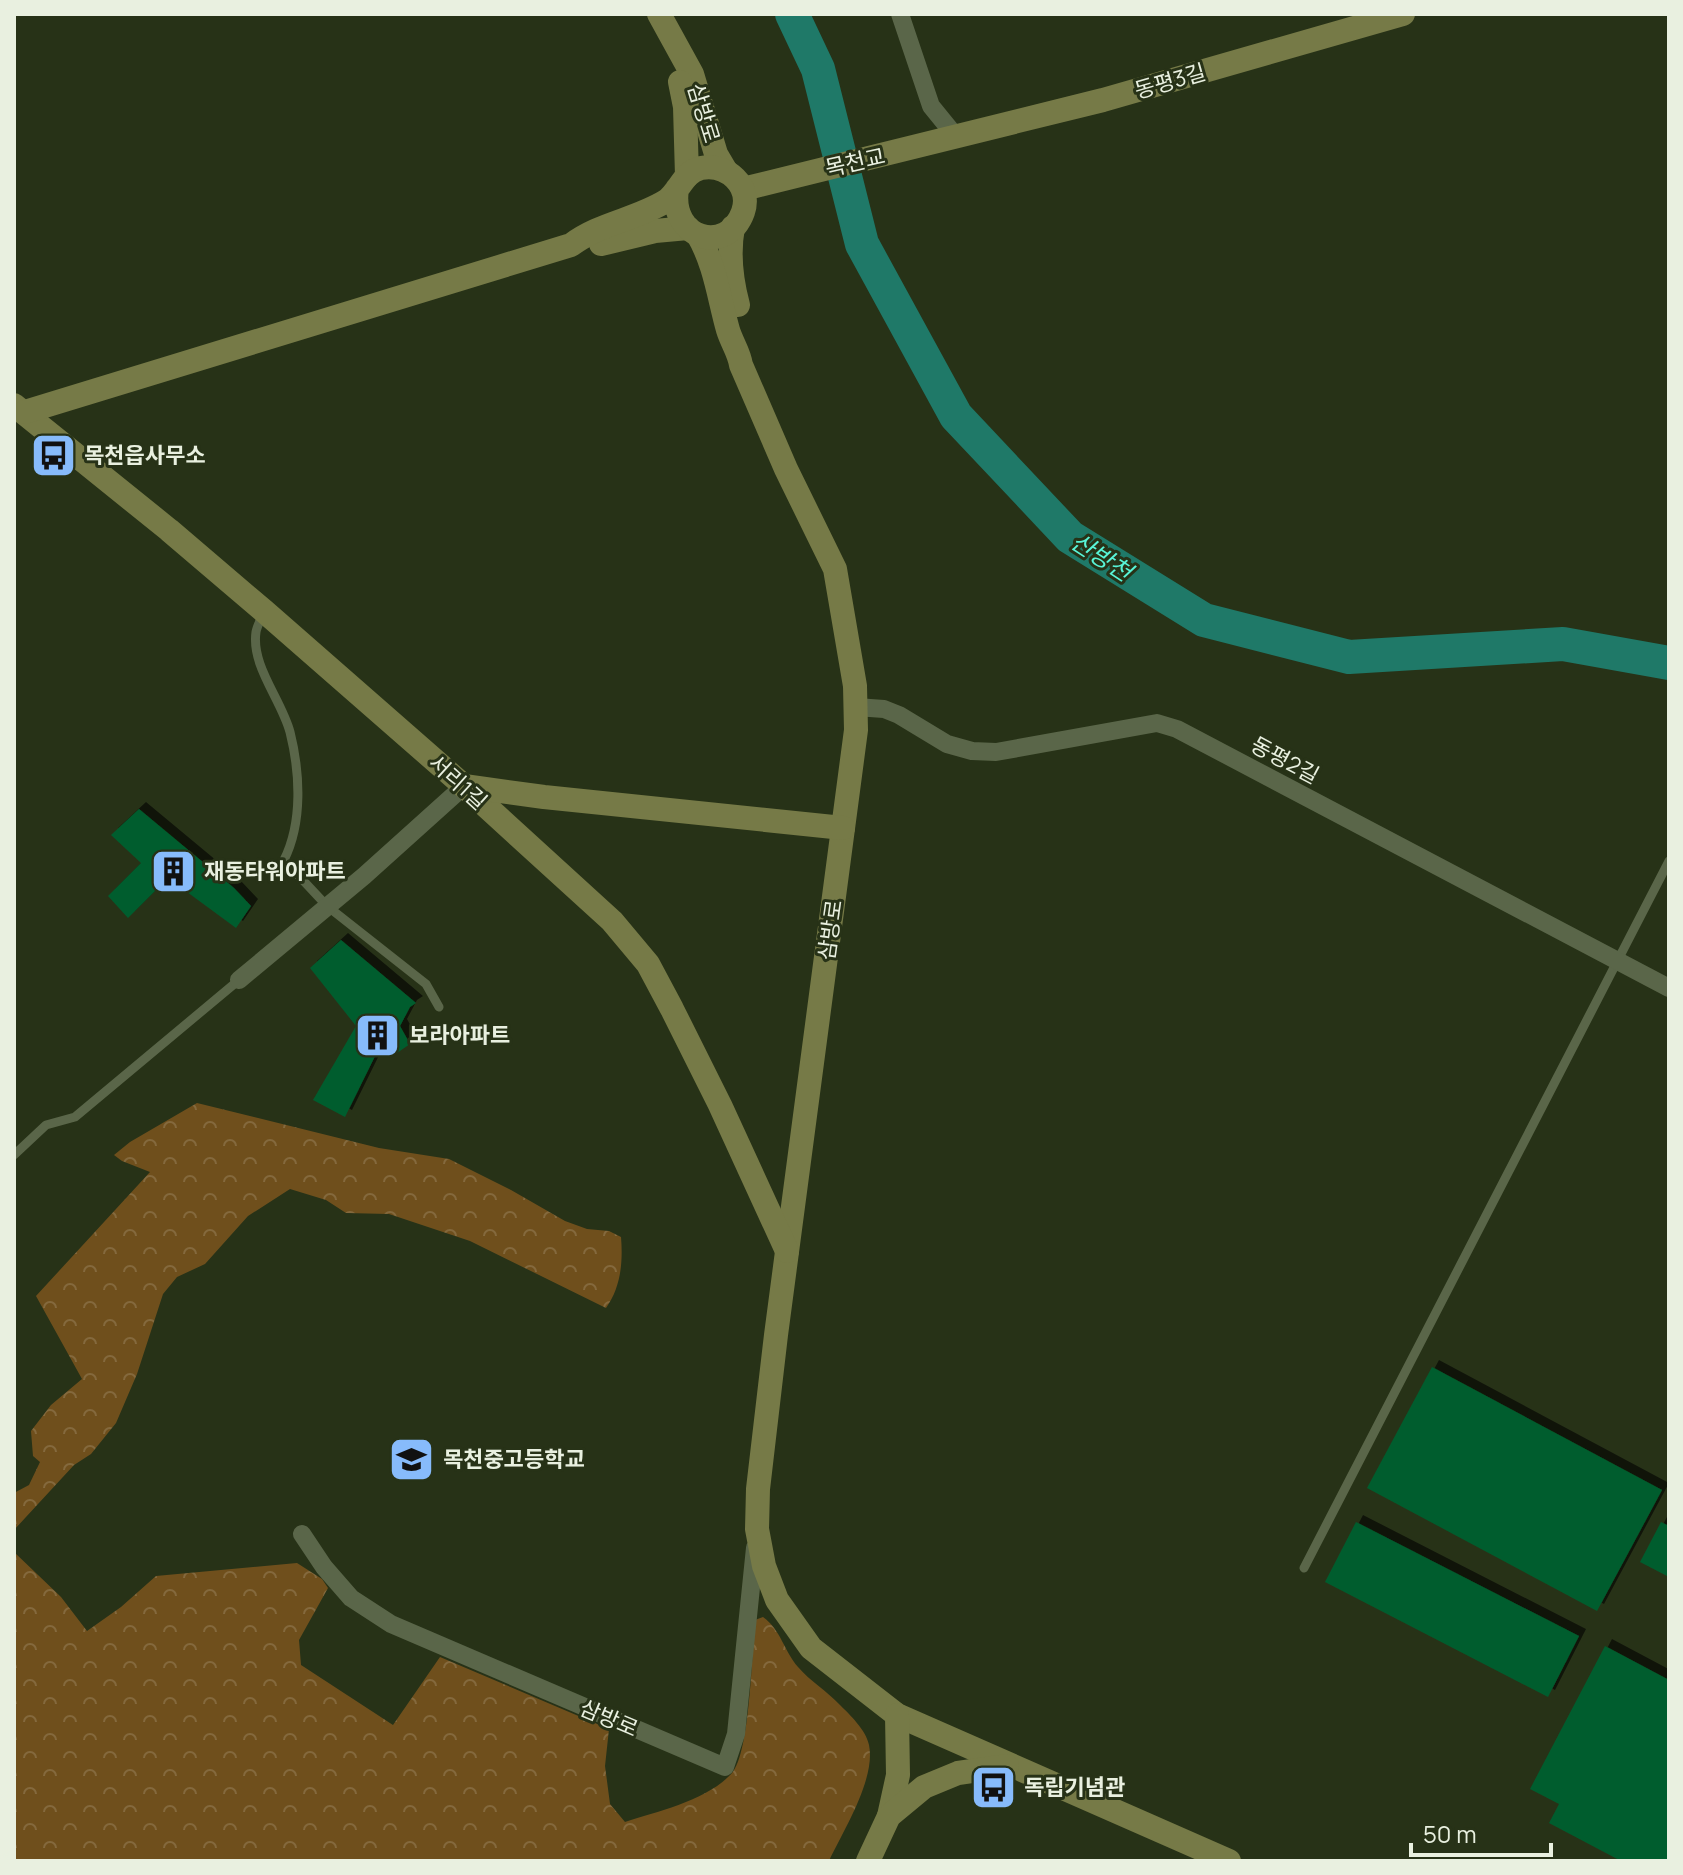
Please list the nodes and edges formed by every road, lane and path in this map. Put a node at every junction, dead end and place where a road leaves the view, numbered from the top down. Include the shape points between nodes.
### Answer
1 (659, 14) edge
2 (900, 14) edge
3 (1403, 14) edge
4 (680, 55) junction
5 (947, 140) junction
6 (735, 180) junction
7 (682, 182) junction
8 (733, 227) junction
9 (693, 232) junction
10 (571, 245) junction
11 (738, 350) junction
12 (20, 408) edge
13 (264, 611) junction
14 (856, 707) junction
15 (464, 786) junction
16 (843, 828) junction
17 (1669, 861) edge
18 (327, 906) junction
19 (1617, 961) junction
20 (239, 980) joint
21 (1669, 988) edge
22 (439, 1007) dead end
23 (14, 1155) edge
24 (787, 1251) junction
25 (757, 1529) junction
26 (302, 1534) dead end
27 (1304, 1568) dead end
28 (897, 1715) junction
29 (1008, 1766) junction
30 (889, 1816) junction
31 (868, 1861) edge
32 (1229, 1861) edge

1 - 4 street, 삼방로
2 - 5 street
3 - 5 street, 동평3길
4 - 6 street, 삼방로 via 692,74 716,154
4 - 7 street, 삼방로 via 678,78 685,107
5 - 6 street, 목천교 via 774,181
6 - 7 street via 704,167
6 - 8 street via 744,209
7 - 9 street via 677,213
7 - 10 street via 657,206 589,232
8 - 9 street via 713,237
8 - 11 street, 삼방로 via 732,282 744,328
9 - 10 street via 655,231 591,247
9 - 11 street, 삼방로 via 707,250
10 - 12 street
11 - 14 street, 삼방로 via 786,469 835,569
12 - 13 street, 서리1길
13 - 15 street, 서리1길
13 - 18 lane via 256,632 259,660 289,731 298,782 293,843 284,860
14 - 16 street, 삼방로
14 - 19 street, 동평2길 via 884,709 947,744 972,751 996,752 1157,723 1177,729
15 - 16 street
15 - 18 street
15 - 24 street, 서리1길 via 612,921 648,964
16 - 24 street, 삼방로
17 - 19 lane
18 - 20 street
18 - 22 lane via 426,984
19 - 21 street, 동평2길
19 - 27 lane
20 - 23 lane via 75,1117 46,1125
24 - 25 street, 삼방로
25 - 26 street, 삼방로 via 736,1734 725,1767 391,1624 351,1598
25 - 28 street, 삼방로 via 777,1600 811,1648
28 - 29 street, 삼방로
28 - 30 street via 898,1775
29 - 30 street via 958,1773 924,1787
29 - 32 street, 삼방로
30 - 31 street

